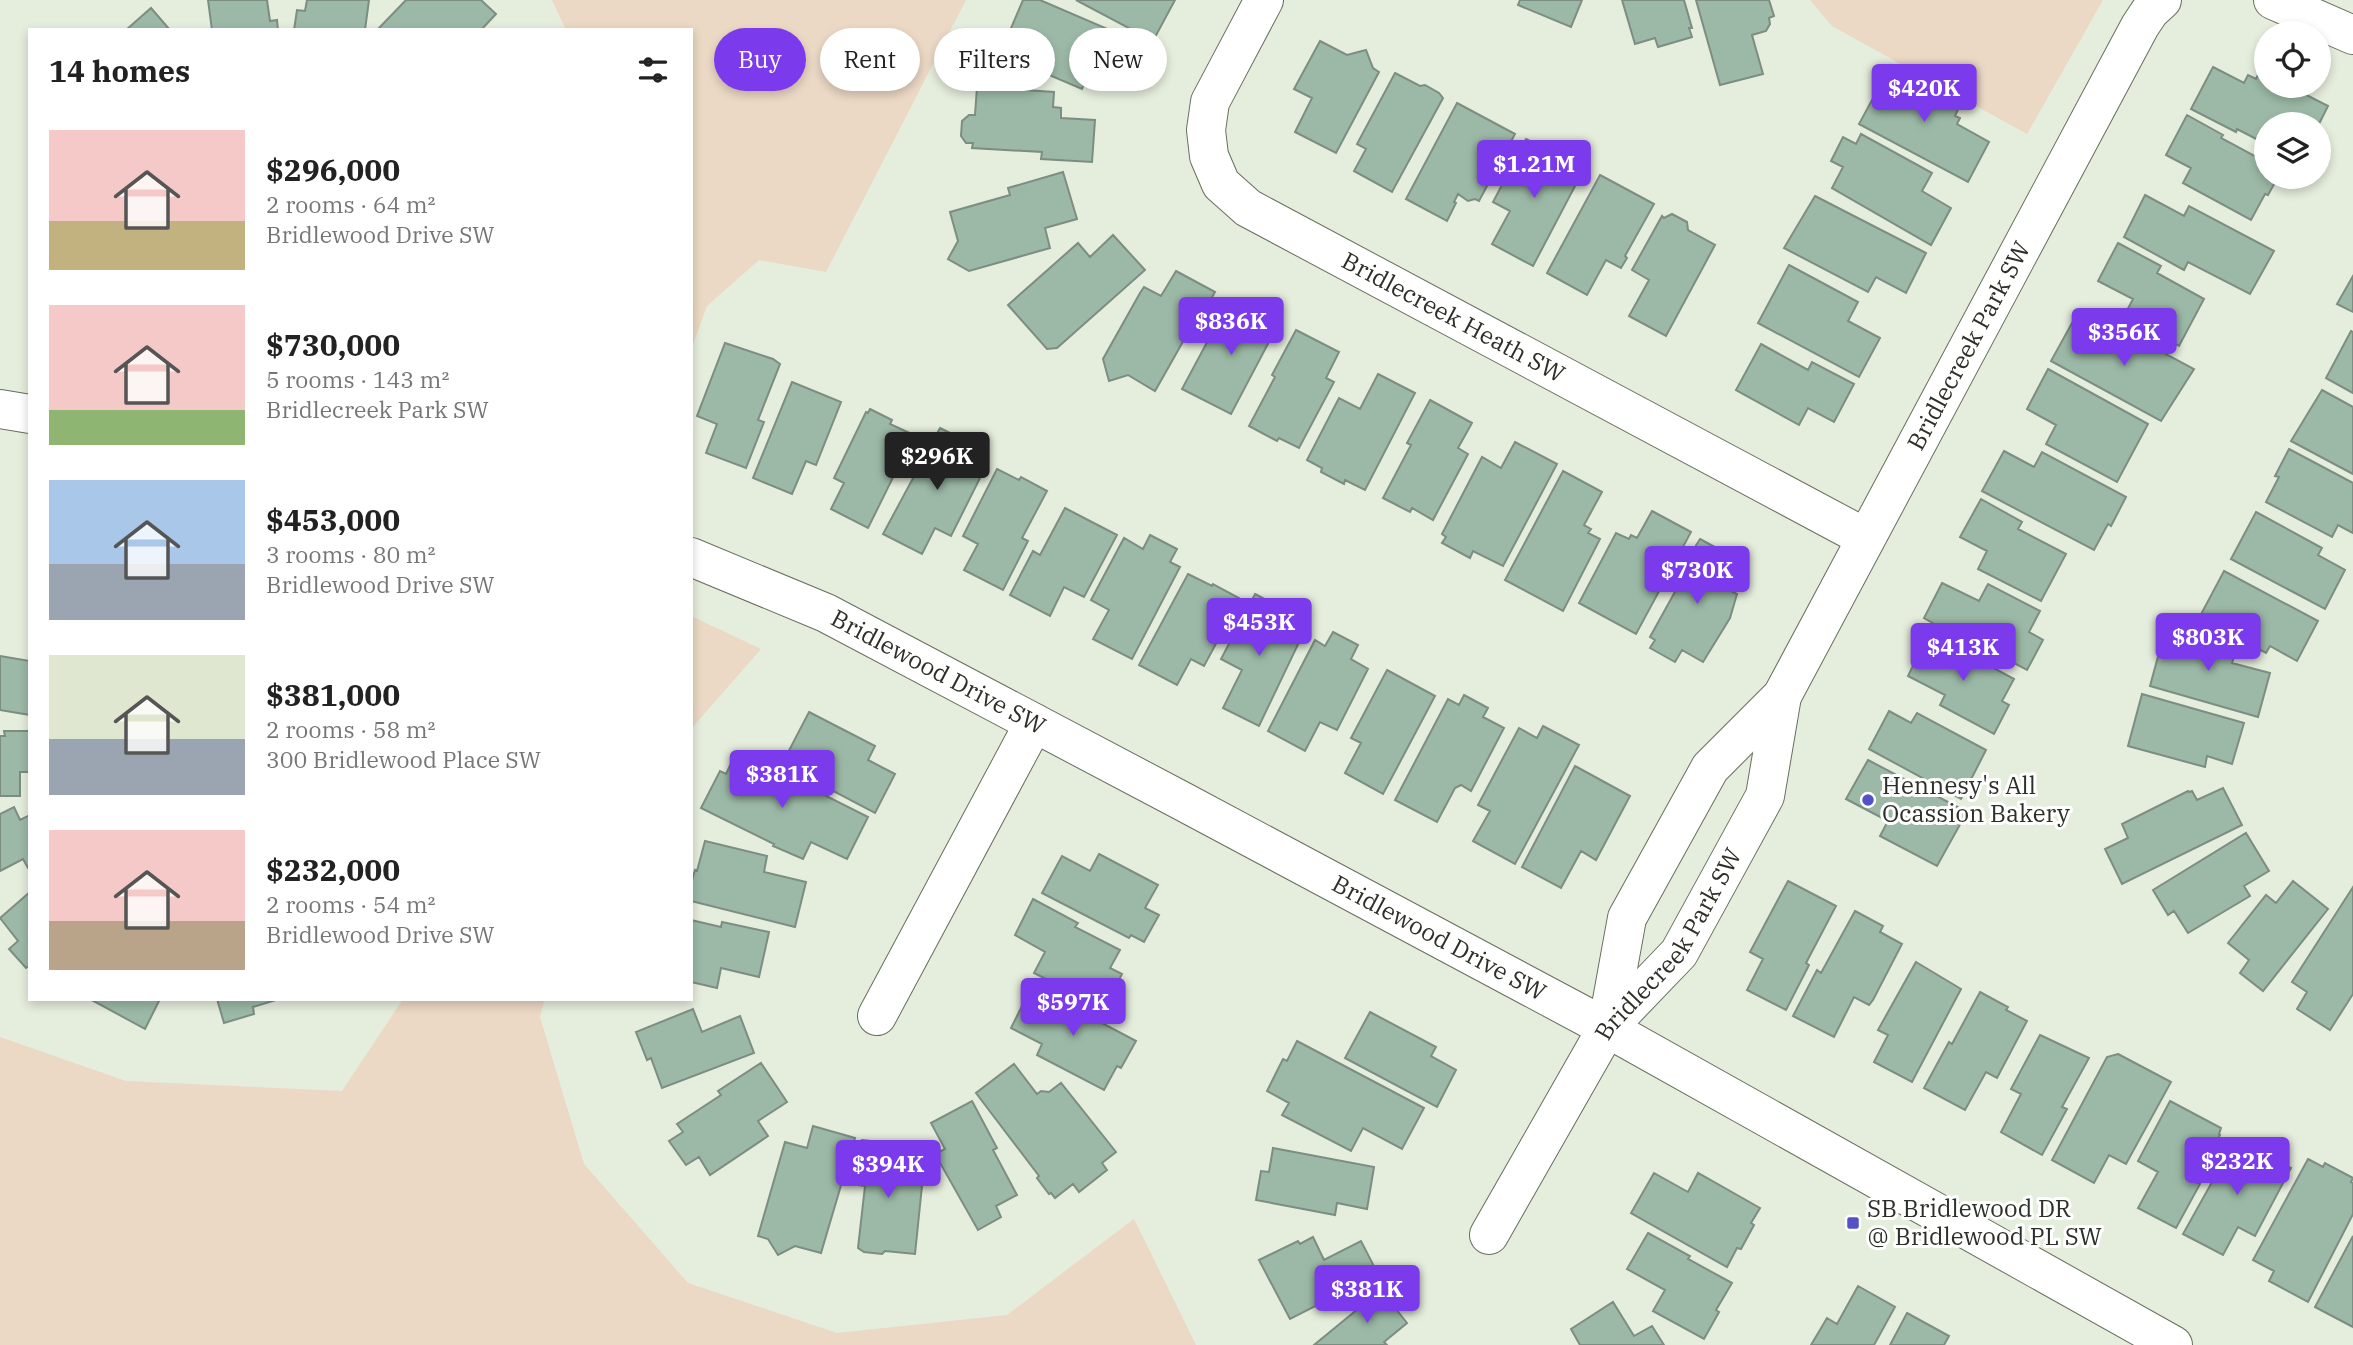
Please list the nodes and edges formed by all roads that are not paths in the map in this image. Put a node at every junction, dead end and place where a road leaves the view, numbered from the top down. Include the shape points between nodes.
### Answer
1 (1264, 0) edge
2 (2162, 0) edge
3 (2273, 0) edge
4 (2353, 35) edge
5 (0, 409) edge
6 (28, 414) edge
7 (1866, 538) junction
8 (693, 558) edge
9 (1783, 696) junction
10 (1034, 723) junction
11 (877, 1016) dead end
12 (1607, 1028) junction
13 (1489, 1235) dead end
14 (2173, 1345) edge

1 - 7 street, Bridlecreek Heath SW via 1210,102 1209,156 1221,184 1248,208
2 - 7 street, Bridlecreek Park SW via 2133,37
3 - 4 street
5 - 6 street
7 - 9 street, Bridlecreek Park SW
8 - 10 street, Bridlewood Drive SW via 826,613
9 - 12 street, Bridlecreek Park SW via 1765,796 1679,953
9 - 12 street, Bridlecreek Park SW via 1710,768 1627,918
10 - 11 street
10 - 12 street, Bridlewood Drive SW
12 - 13 street
12 - 14 street, Bridlewood Drive SW

